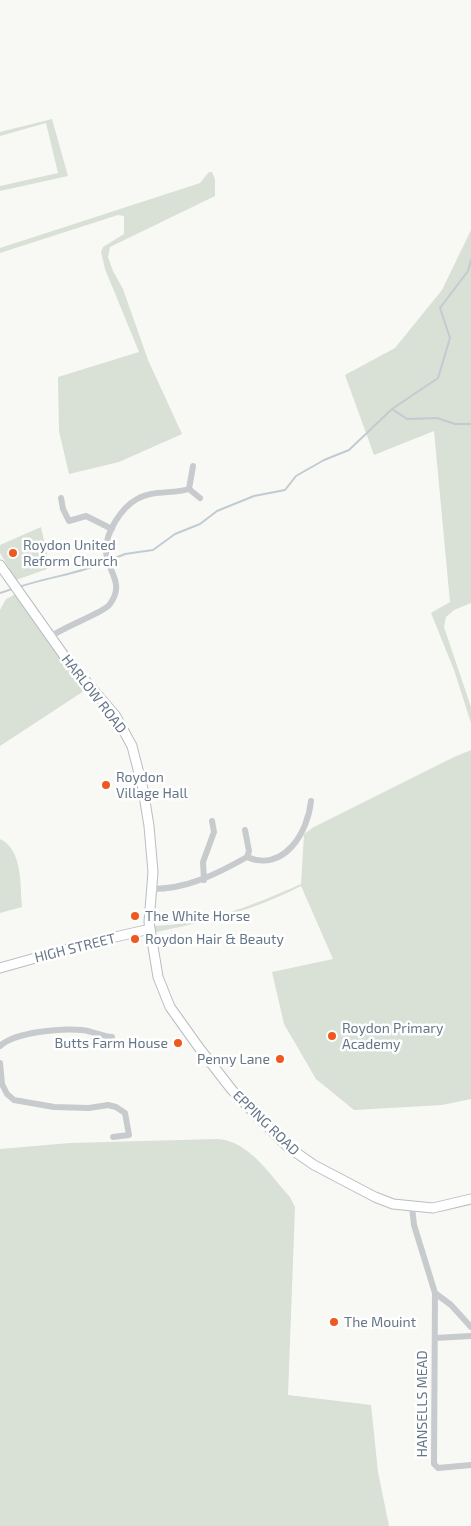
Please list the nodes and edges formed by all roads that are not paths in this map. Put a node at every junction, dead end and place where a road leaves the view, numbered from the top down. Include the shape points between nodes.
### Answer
1 (193, 466) dead end
2 (189, 489) junction
3 (61, 498) dead end
4 (200, 498) dead end
5 (112, 530) junction
6 (0, 565) edge
7 (50, 637) junction
8 (311, 801) dead end
9 (212, 821) dead end
10 (244, 830) dead end
11 (247, 858) junction
12 (204, 880) junction
13 (152, 889) junction
14 (150, 929) junction
15 (0, 968) edge
16 (112, 1037) dead end
17 (0, 1046) edge
18 (0, 1063) edge
19 (113, 1137) dead end
20 (471, 1199) edge
21 (412, 1207) junction
22 (434, 1293) junction
23 (471, 1327) edge
24 (471, 1336) edge
25 (435, 1338) junction
26 (471, 1465) edge

1 - 2 street
2 - 4 street
2 - 5 street via 137,499 126,508
3 - 5 street via 69,521 86,516
5 - 7 street via 106,550 114,574 115,597 109,607
6 - 7 main road, HARLOW ROAD
7 - 13 main road, HARLOW ROAD via 114,715 132,746 146,806
8 - 11 street via 300,837 282,856 264,861
9 - 12 street via 214,832 203,862
10 - 11 street via 249,851
11 - 12 street
12 - 13 street via 173,888
13 - 14 main road, HARLOW ROAD
14 - 15 main road, HIGH STREET
14 - 21 main road, EPPING ROAD via 158,977 170,1007 223,1079 257,1116 288,1148 314,1165 383,1201
16 - 17 street via 79,1030 33,1033 13,1038
18 - 19 street via 2,1084 14,1100 54,1107 116,1107 125,1113 128,1135
20 - 21 main road, EPPING ROAD via 433,1208
21 - 22 street, HANSELLS MEAD via 414,1225
22 - 23 street via 451,1305
22 - 25 street, HANSELLS MEAD
24 - 25 street, HANSELLS MEAD
25 - 26 street, HANSELLS MEAD via 434,1464 438,1468

